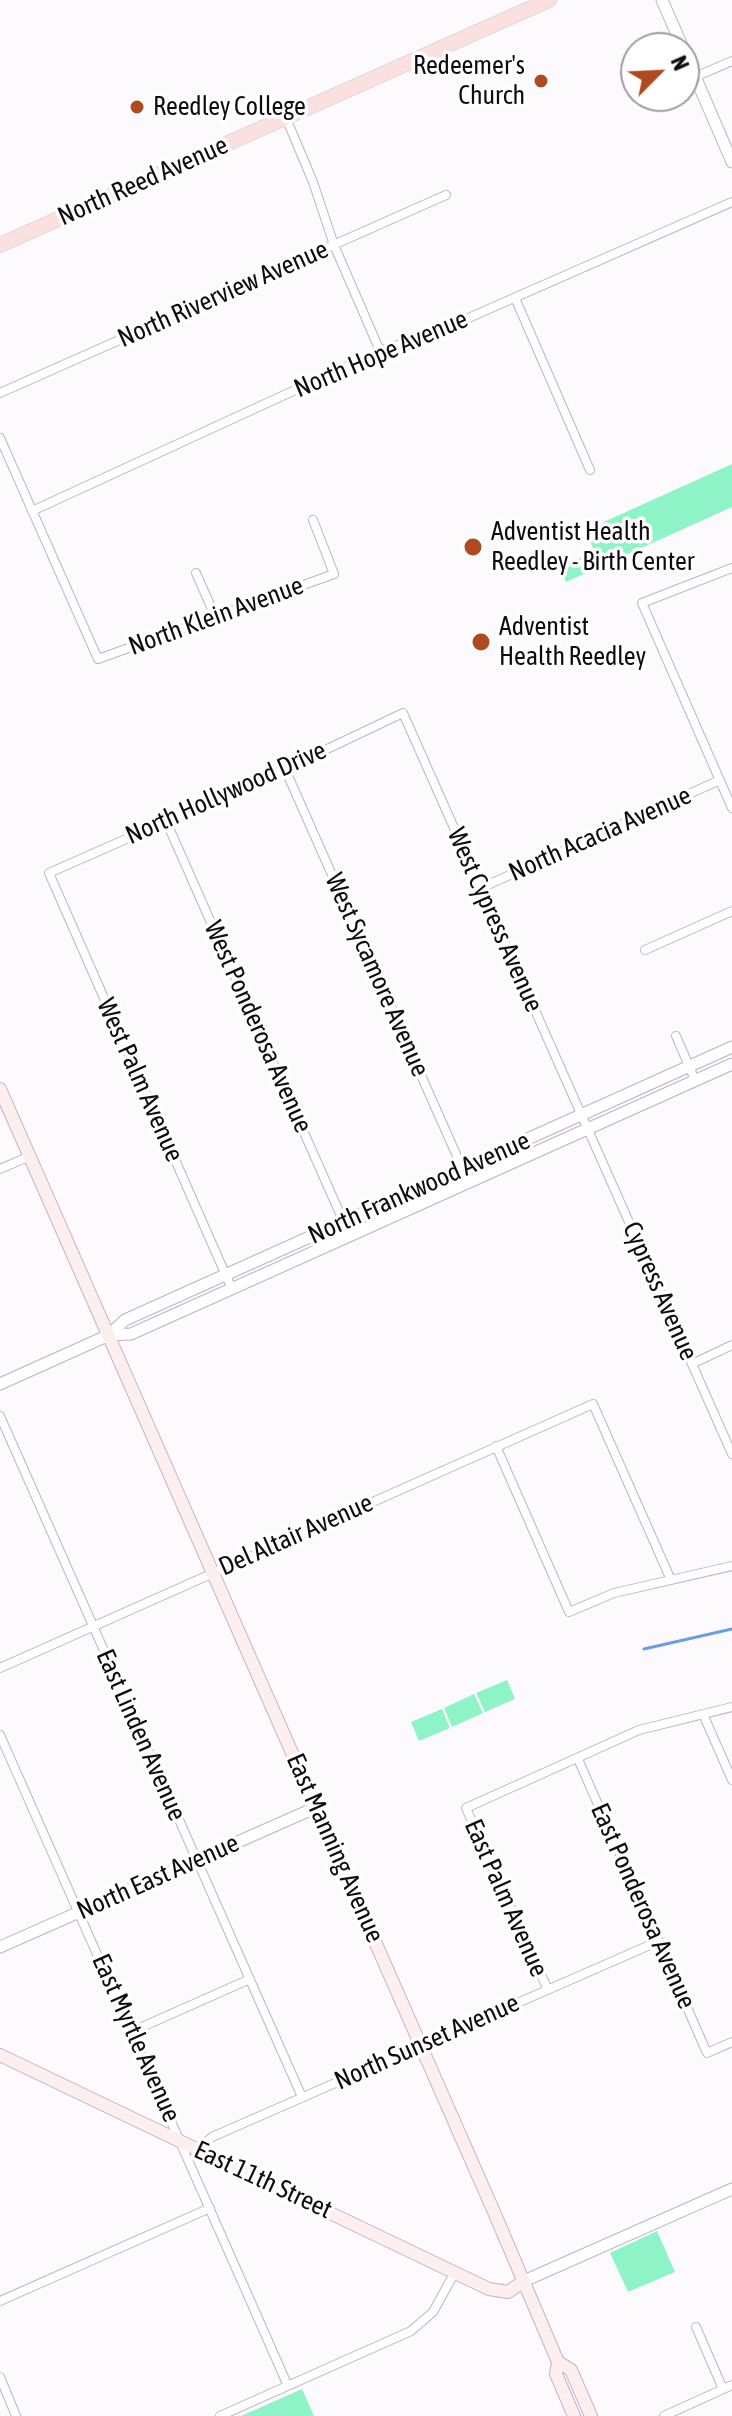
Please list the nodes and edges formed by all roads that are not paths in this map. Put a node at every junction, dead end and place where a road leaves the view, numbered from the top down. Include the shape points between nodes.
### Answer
1 (549, 0) edge
2 (661, 1) edge
3 (675, 32) edge
4 (732, 61) edge
5 (700, 75) edge
6 (700, 88) edge
7 (286, 118) junction
8 (732, 162) edge
9 (446, 195) dead end
10 (732, 202) edge
11 (0, 245) edge
12 (334, 245) junction
13 (515, 298) junction
14 (380, 351) junction
15 (0, 393) edge
16 (0, 438) edge
17 (590, 470) dead end
18 (32, 511) junction
19 (313, 520) dead end
20 (732, 568) edge
21 (196, 573) dead end
22 (215, 616) junction
23 (403, 713) joint
24 (285, 769) junction
25 (720, 780) junction
26 (732, 808) edge
27 (166, 821) junction
28 (49, 873) joint
29 (481, 888) junction
30 (732, 911) edge
31 (645, 950) dead end
32 (676, 1036) dead end
33 (732, 1047) edge
34 (732, 1064) edge
35 (689, 1066) junction
36 (695, 1080) junction
37 (0, 1089) edge
38 (580, 1115) junction
39 (588, 1128) junction
40 (30, 1156) junction
41 (462, 1168) junction
42 (0, 1169) edge
43 (468, 1181) junction
44 (344, 1222) junction
45 (349, 1234) junction
46 (225, 1275) junction
47 (231, 1287) junction
48 (109, 1335) junction
49 (732, 1345) edge
50 (692, 1364) junction
51 (0, 1384) edge
52 (0, 1416) edge
53 (496, 1446) junction
54 (732, 1454) edge
55 (732, 1566) edge
56 (214, 1572) junction
57 (671, 1580) junction
58 (93, 1626) junction
59 (0, 1668) edge
60 (732, 1707) edge
61 (703, 1714) junction
62 (0, 1735) edge
63 (578, 1759) junction
64 (732, 1780) edge
65 (317, 1807) junction
66 (197, 1860) junction
67 (80, 1912) junction
68 (659, 1941) junction
69 (0, 1947) edge
70 (250, 1979) junction
71 (547, 1988) junction
72 (133, 2031) junction
73 (732, 2042) edge
74 (421, 2045) junction
75 (0, 2055) edge
76 (302, 2097) junction
77 (181, 2141) junction
78 (198, 2149) junction
79 (732, 2189) edge
80 (210, 2208) junction
81 (455, 2272) junction
82 (524, 2281) junction
83 (0, 2301) edge
84 (696, 2327) dead end
85 (558, 2362) junction
86 (0, 2377) edge
87 (561, 2385) junction
88 (288, 2386) junction
89 (728, 2387) edge
90 (16, 2416) edge
91 (220, 2416) edge
92 (574, 2416) edge
93 (582, 2416) edge
94 (591, 2416) edge
95 (664, 2416) edge

1 - 7 main road, North Reed Avenue
2 - 3 street
4 - 5 street
6 - 8 street
7 - 11 main road, North Reed Avenue
7 - 12 street
9 - 12 street, North Riverview Avenue
10 - 13 street, North Hope Avenue
12 - 14 street
12 - 15 street, North Riverview Avenue
13 - 14 street, North Hope Avenue
13 - 17 street
14 - 18 street, North Hope Avenue
16 - 18 street
18 - 22 street, North Klein Avenue via 98,659
19 - 22 street, North Klein Avenue via 334,574
20 - 25 street via 642,603
21 - 22 street
23 - 24 street, North Hollywood Drive
23 - 29 street, West Cypress Avenue
24 - 27 street, North Hollywood Drive
24 - 41 street, West Sycamore Avenue
25 - 26 street
25 - 29 street, North Acacia Avenue
27 - 28 street, North Hollywood Drive
27 - 44 street, West Ponderosa Avenue
28 - 46 street, West Palm Avenue
29 - 38 street, West Cypress Avenue
30 - 31 street
32 - 35 street
33 - 35 street, North Frankwood Avenue
34 - 36 street, North Frankwood Avenue
35 - 36 street
35 - 38 street, North Frankwood Avenue
36 - 39 street, North Frankwood Avenue
37 - 40 main road, East Manning Avenue
38 - 39 street, West Cypress Avenue
38 - 41 street, North Frankwood Avenue
39 - 43 street, North Frankwood Avenue
39 - 50 street, Cypress Avenue
40 - 42 street
40 - 48 main road, East Manning Avenue
41 - 43 street, West Sycamore Avenue
41 - 44 street, North Frankwood Avenue
43 - 45 street, North Frankwood Avenue
44 - 45 street, West Ponderosa Avenue
44 - 46 street, North Frankwood Avenue
45 - 47 street, North Frankwood Avenue
46 - 47 street, West Palm Avenue
46 - 48 street, North Frankwood Avenue via 125,1320
47 - 48 street, North Frankwood Avenue via 131,1334
48 - 51 street, North Frankwood Avenue
48 - 56 main road, East Manning Avenue
49 - 50 street
50 - 54 street, Cypress Avenue
52 - 58 street, East Linden Avenue
53 - 56 street, Del Altair Avenue
53 - 57 street via 569,1612 614,1593
53 - 57 street, Del Altair Avenue via 593,1404
55 - 57 street
56 - 58 street, Del Altair Avenue
56 - 65 main road, East Manning Avenue
58 - 59 street, Del Altair Avenue
58 - 66 street, East Linden Avenue
60 - 61 street
61 - 63 street via 639,1730
61 - 64 street
62 - 67 street, East Myrtle Avenue
63 - 68 street, East Ponderosa Avenue
63 - 71 street, East Palm Avenue via 466,1808
65 - 66 street, North East Avenue
65 - 74 main road, East Manning Avenue
66 - 67 street, North East Avenue
66 - 70 street, East Linden Avenue
67 - 69 street, North East Avenue
67 - 72 street, East Myrtle Avenue
68 - 71 street, North Sunset Avenue
68 - 73 street, East Ponderosa Avenue via 707,2053
70 - 72 street
70 - 76 street, East Linden Avenue
71 - 74 street, North Sunset Avenue
72 - 77 street, East Myrtle Avenue
74 - 76 street, North Sunset Avenue
74 - 82 main road, East Manning Avenue
75 - 77 main road, East 11th Street
76 - 78 street, North Sunset Avenue via 212,2137
77 - 78 main road, East 11th Street
77 - 80 street, East Myrtle Avenue
78 - 81 main road, East 11th Street
79 - 82 street
80 - 83 street
80 - 88 street, East Myrtle Avenue
81 - 82 main road, East 11th Street via 498,2293
81 - 88 street via 433,2312 415,2329
82 - 85 main road, East Manning Avenue
84 - 89 street
85 - 87 main road, East Manning Avenue
85 - 94 main road, East Manning Avenue via 571,2370
86 - 90 street
87 - 92 main road, East Manning Avenue
87 - 93 main road
88 - 91 street
89 - 95 street

